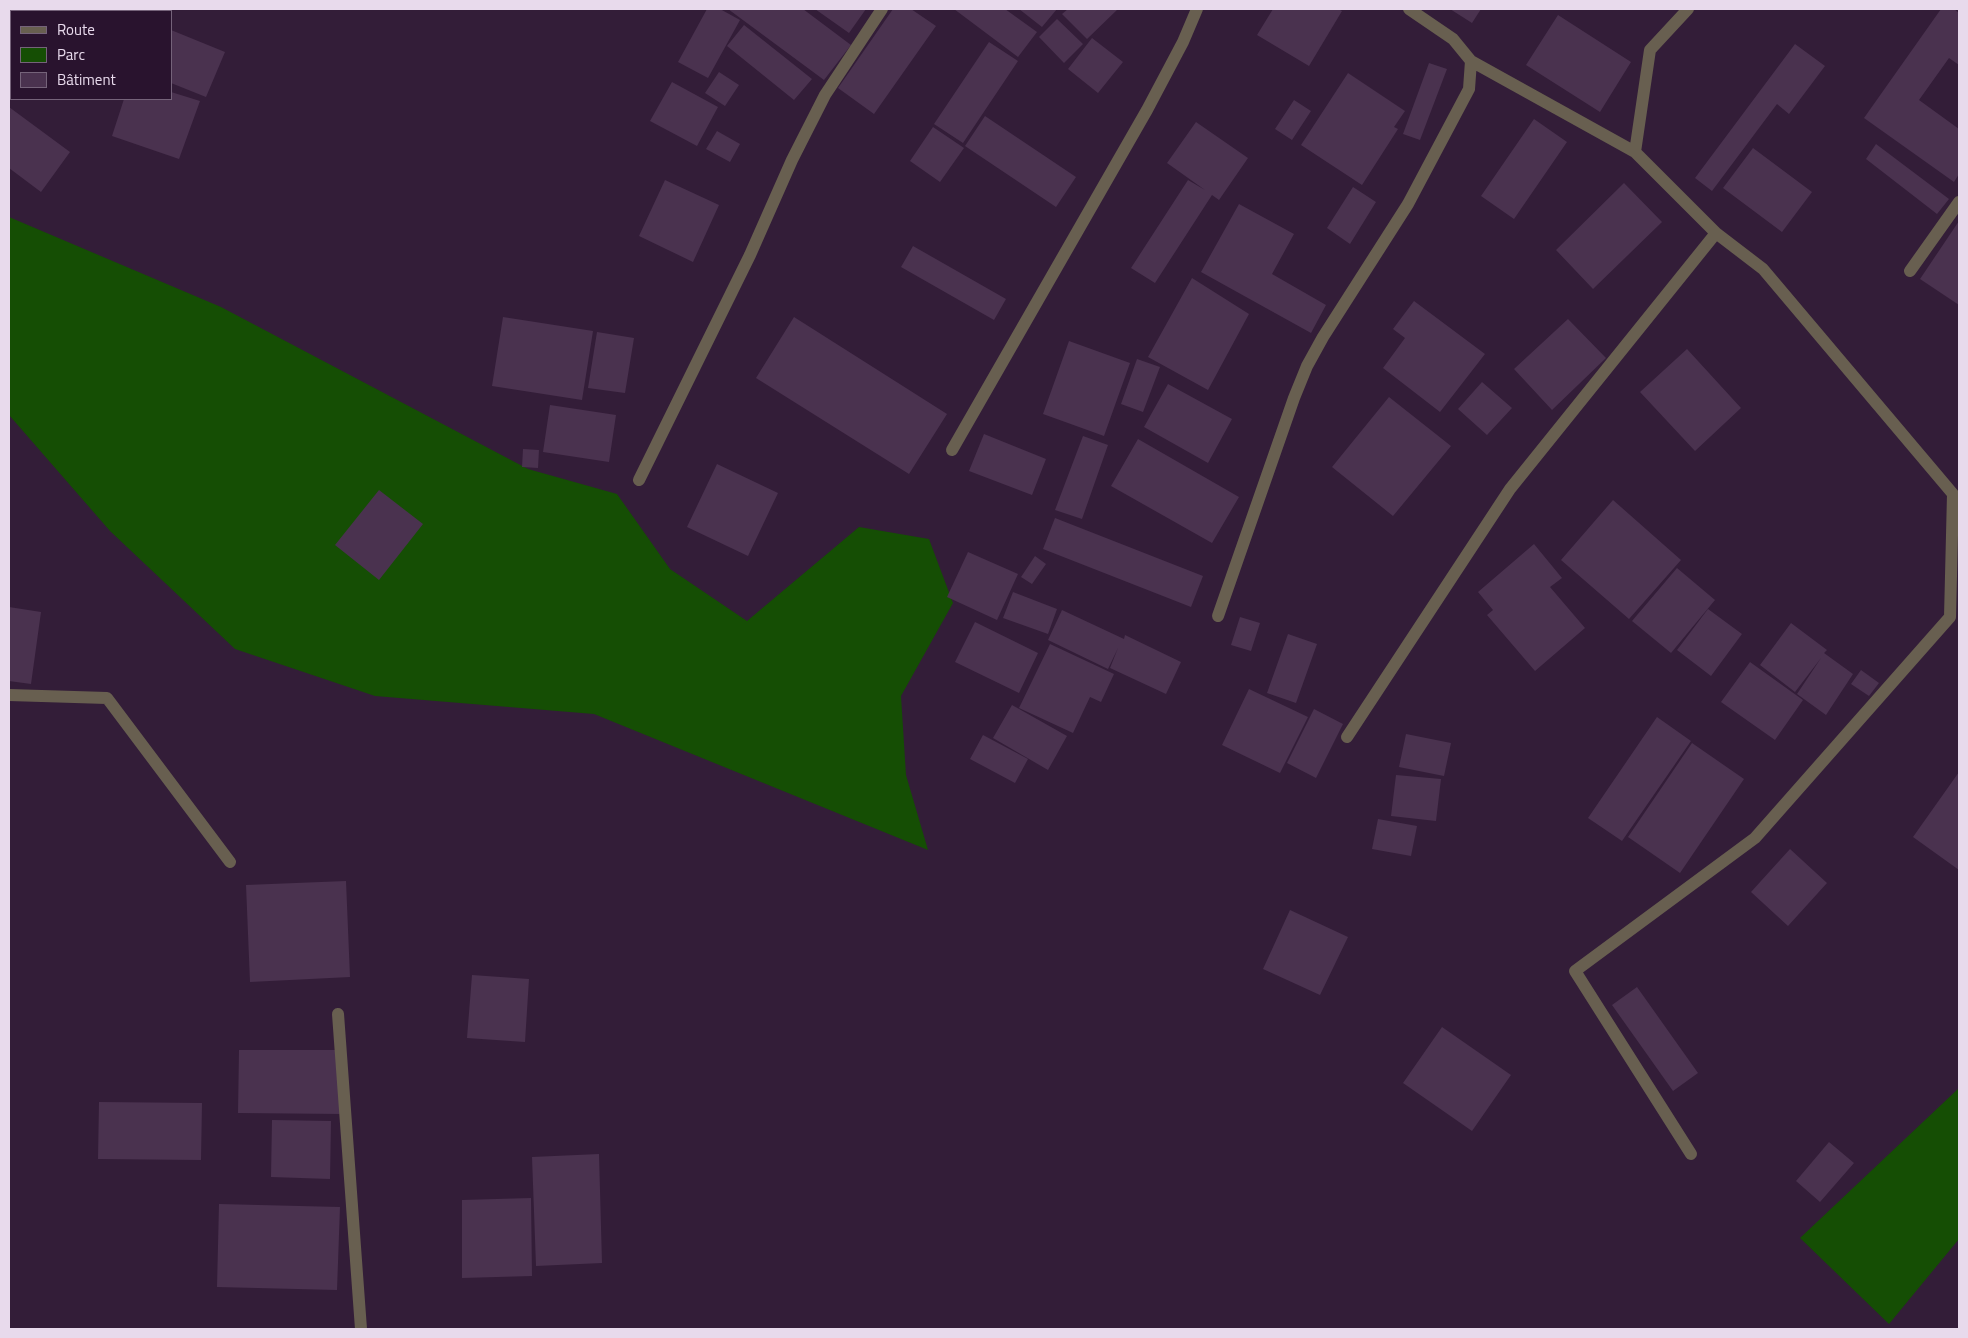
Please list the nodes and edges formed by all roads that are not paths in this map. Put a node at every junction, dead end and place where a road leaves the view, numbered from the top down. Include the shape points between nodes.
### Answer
1 (882, 9) edge
2 (1197, 9) edge
3 (1409, 9) edge
4 (1688, 9) edge
5 (1471, 61) junction
6 (1635, 152) junction
7 (1959, 202) edge
8 (1716, 233) junction
9 (1910, 271) dead end
10 (952, 450) dead end
11 (639, 480) dead end
12 (1959, 606) edge
13 (1218, 616) dead end
14 (1950, 617) junction
15 (9, 695) edge
16 (1347, 737) dead end
17 (230, 862) dead end
18 (338, 1014) dead end
19 (1691, 1154) dead end
20 (361, 1329) edge

1 - 11 street via 825,95
2 - 10 street via 1147,110
3 - 5 street via 1453,39
4 - 6 street via 1650,50
5 - 6 street
5 - 13 street via 1469,89 1408,204 1307,366
6 - 8 street
7 - 9 street
8 - 14 street via 1763,269 1954,494
8 - 16 street via 1510,489
12 - 14 street
14 - 19 street via 1755,838 1576,971
15 - 17 street via 107,698
18 - 20 street

